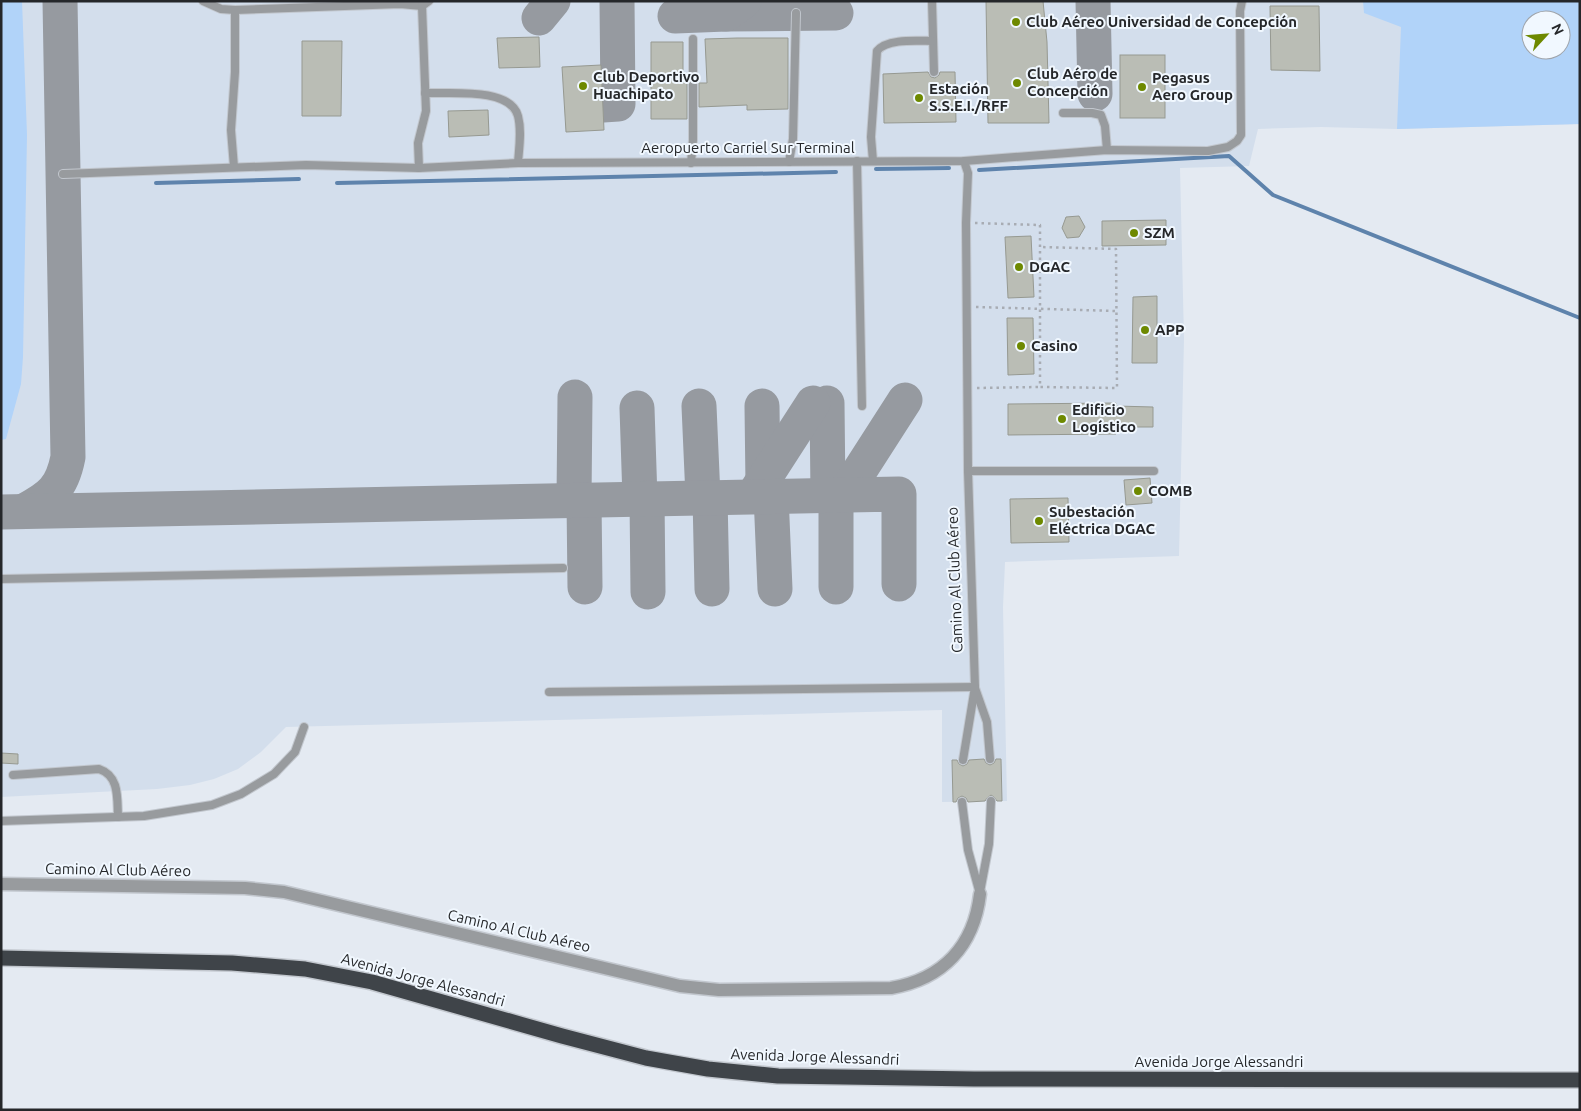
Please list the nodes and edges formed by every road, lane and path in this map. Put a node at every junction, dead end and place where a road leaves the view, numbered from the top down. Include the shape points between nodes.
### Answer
1 (203, 1) edge
2 (932, 1) edge
3 (1242, 1) edge
4 (426, 4) edge
5 (235, 10) junction
6 (796, 13) dead end
7 (693, 40) dead end
8 (933, 42) junction
9 (934, 72) dead end
10 (425, 93) junction
11 (1063, 113) dead end
12 (1107, 150) junction
13 (857, 161) junction
14 (873, 161) junction
15 (964, 161) junction
16 (789, 162) junction
17 (518, 163) junction
18 (691, 163) junction
19 (234, 167) junction
20 (419, 168) junction
21 (63, 174) dead end
22 (966, 223) junction
23 (1040, 247) junction
24 (967, 307) junction
25 (1040, 309) junction
26 (1116, 311) junction
27 (1040, 387) junction
28 (968, 388) junction
29 (862, 406) dead end
30 (1154, 470) dead end
31 (968, 471) junction
32 (563, 568) dead end
33 (1, 579) edge
34 (975, 687) junction
35 (549, 692) dead end
36 (304, 727) dead end
37 (990, 759) dead end
38 (963, 760) dead end
39 (13, 775) dead end
40 (990, 801) dead end
41 (962, 802) dead end
42 (118, 817) junction
43 (1, 821) edge
44 (1, 884) edge
45 (980, 894) junction
46 (1, 958) edge
47 (1580, 1080) edge

1 - 5 lane via 221,9
2 - 8 lane
3 - 12 lane, Aeropuerto Carriel Sur Terminal via 1241,135 1237,141 1228,147 1208,151
4 - 5 lane
4 - 10 lane
5 - 19 lane via 236,72 231,130
6 - 16 lane via 793,139
7 - 18 lane
8 - 9 lane
8 - 14 lane via 890,43 877,51
10 - 17 lane via 491,95 509,101 518,115
10 - 20 lane via 426,111 418,143
11 - 12 lane via 1101,115 1106,126
12 - 15 lane, Aeropuerto Carriel Sur Terminal
13 - 14 lane, Aeropuerto Carriel Sur Terminal
13 - 16 lane, Aeropuerto Carriel Sur Terminal
13 - 29 lane
14 - 15 lane, Aeropuerto Carriel Sur Terminal
15 - 22 lane, Camino Al Club Aéreo via 968,173
16 - 18 lane, Aeropuerto Carriel Sur Terminal
17 - 18 lane, Aeropuerto Carriel Sur Terminal
17 - 20 lane, Aeropuerto Carriel Sur Terminal
19 - 20 lane, Aeropuerto Carriel Sur Terminal
19 - 21 lane, Aeropuerto Carriel Sur Terminal
22 - 23 path via 1040,225
22 - 24 lane, Camino Al Club Aéreo
23 - 25 path
23 - 26 path via 1116,249
24 - 25 path
24 - 28 lane, Camino Al Club Aéreo
25 - 26 path
25 - 27 path
26 - 27 path via 1117,388
27 - 28 path
28 - 31 lane, Camino Al Club Aéreo
30 - 31 lane
31 - 34 lane, Camino Al Club Aéreo
32 - 33 lane
34 - 35 lane
34 - 37 lane, Camino Al Club Aéreo via 987,722
34 - 38 lane, Camino Al Club Aéreo
36 - 42 lane via 295,752 274,774 241,794 212,805 180,811
39 - 42 lane via 106,772 117,791
40 - 45 lane, Camino Al Club Aéreo via 989,844
41 - 45 lane, Camino Al Club Aéreo via 968,850
42 - 43 lane
44 - 45 street, Camino Al Club Aéreo via 245,888 284,892 680,986 719,990 891,988 918,982 957,953 970,934
46 - 47 highway, Avenida Jorge Alessandri via 232,962 306,969 381,985 646,1058 708,1069 778,1076

